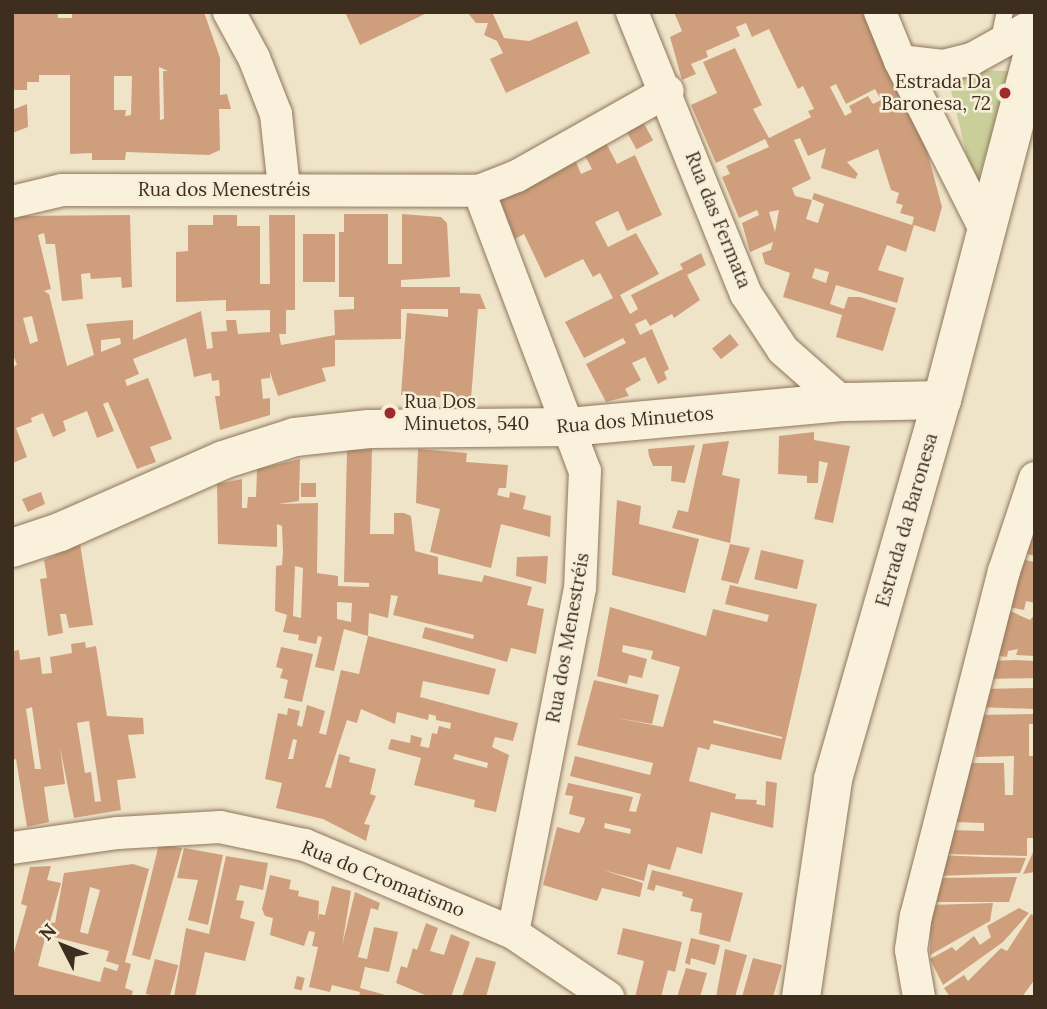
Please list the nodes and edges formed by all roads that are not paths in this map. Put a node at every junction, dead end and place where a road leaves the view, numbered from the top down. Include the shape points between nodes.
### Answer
1 (229, 12) edge
2 (632, 12) edge
3 (880, 12) edge
4 (1005, 12) edge
5 (1035, 24) edge
6 (1016, 46) edge
7 (901, 61) junction
8 (668, 91) junction
9 (284, 188) junction
10 (479, 191) junction
11 (12, 202) edge
12 (987, 233) junction
13 (942, 400) junction
14 (842, 402) junction
15 (569, 427) junction
16 (1035, 478) edge
17 (12, 548) edge
18 (12, 848) edge
19 (513, 933) junction
20 (608, 997) edge
21 (802, 997) edge
22 (919, 997) edge

1 - 9 street via 276,114
2 - 8 street, Rua das Fermata
3 - 7 street
4 - 6 lane
5 - 6 street
6 - 7 street via 943,66
6 - 12 main road, Estrada da Baronesa
7 - 12 street
8 - 10 street, Rua dos Menestréis via 517,176
8 - 14 street, Rua das Fermata via 747,294 783,350
9 - 10 street, Rua dos Menestréis via 416,194
9 - 11 street, Rua dos Menestréis via 62,190
10 - 15 street, Rua dos Menestréis
12 - 13 main road, Estrada da Baronesa
13 - 14 main road, Rua dos Minuetos
13 - 21 main road, Estrada da Baronesa via 833,779
14 - 15 main road, Rua dos Minuetos
15 - 17 main road, Rua dos Minuetos via 369,429 295,437 223,460 60,533
15 - 19 street, Rua dos Menestréis via 585,471 580,588
16 - 22 street via 1003,571 916,916 911,950
18 - 19 street, Rua do Cromatismo via 118,833 220,827 305,845
19 - 20 street, Rua do Cromatismo

